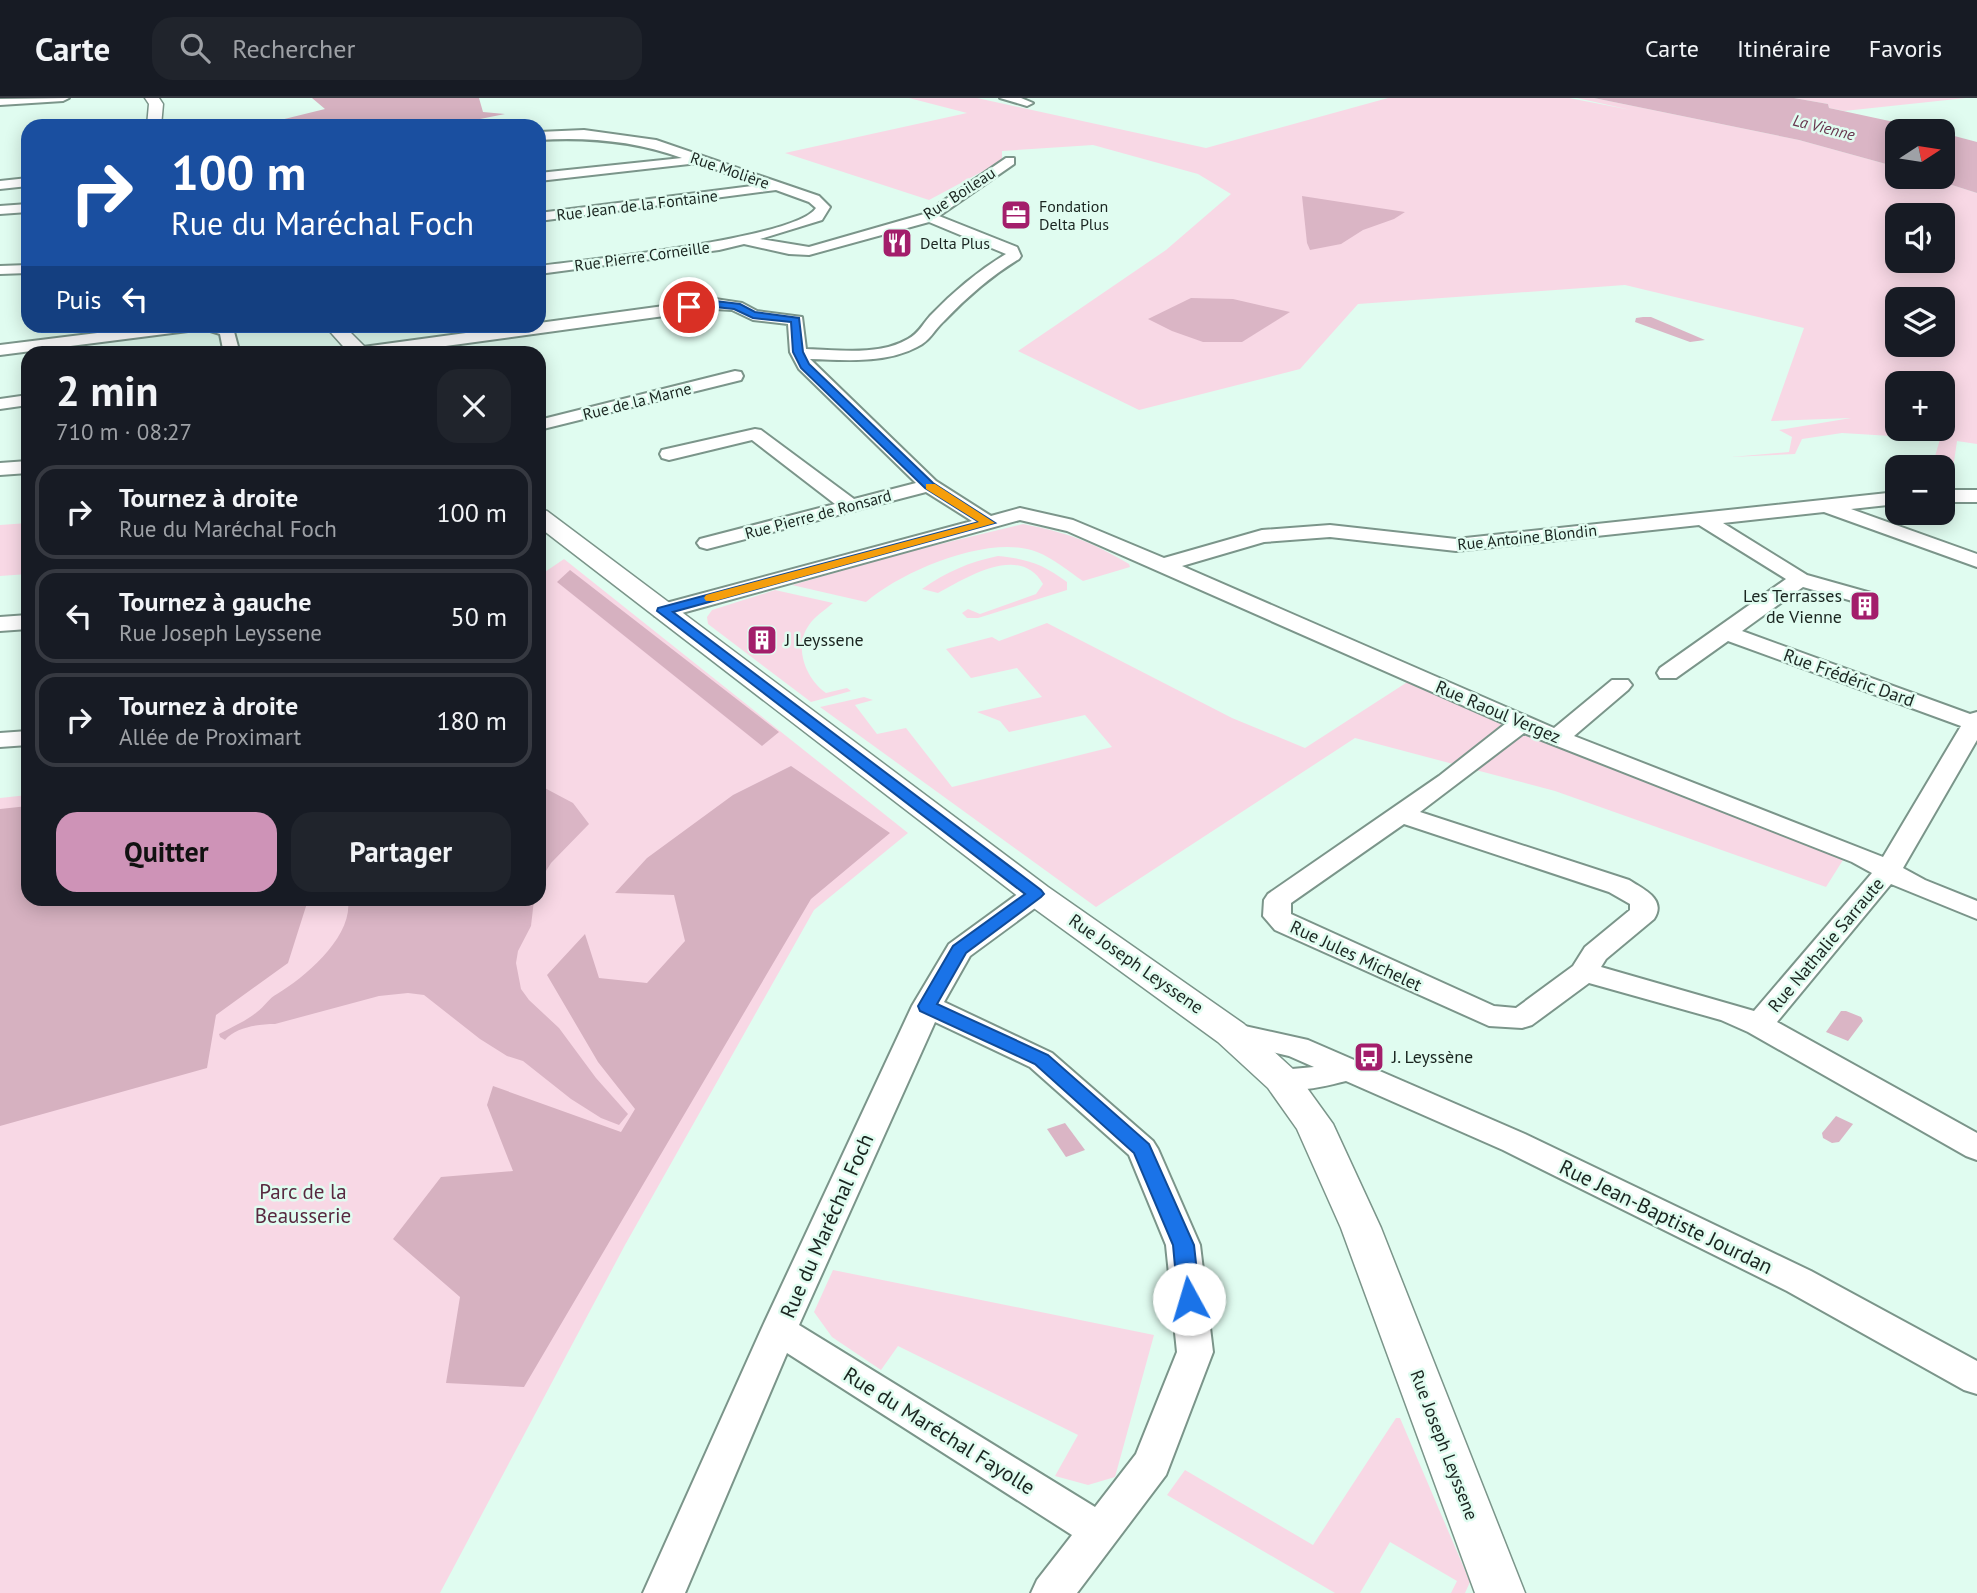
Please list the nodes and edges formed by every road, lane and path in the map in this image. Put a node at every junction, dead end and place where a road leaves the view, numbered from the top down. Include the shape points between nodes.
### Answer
1 (63, 98) edge
2 (152, 98) edge
3 (1006, 98) edge
4 (0, 102) edge
5 (1027, 103) dead end
6 (154, 119) edge
7 (546, 137) edge
8 (700, 160) junction
9 (1010, 160) dead end
10 (546, 176) edge
11 (21, 183) edge
12 (0, 186) edge
13 (777, 187) junction
14 (21, 208) edge
15 (0, 210) edge
16 (546, 215) edge
17 (929, 217) junction
18 (744, 240) junction
19 (21, 269) edge
20 (546, 269) edge
21 (0, 270) edge
22 (546, 327) edge
23 (133, 333) edge
24 (503, 333) edge
25 (31, 346) edge
26 (407, 346) edge
27 (21, 347) edge
28 (0, 350) edge
29 (799, 354) junction
30 (734, 376) dead end
31 (21, 401) edge
32 (0, 404) edge
33 (546, 423) edge
34 (668, 454) dead end
35 (21, 468) edge
36 (0, 469) edge
37 (929, 485) junction
38 (1955, 496) edge
39 (1977, 496) edge
40 (1885, 499) edge
41 (851, 506) junction
42 (1825, 506) junction
43 (1703, 519) junction
44 (546, 521) edge
45 (989, 523) junction
46 (707, 543) dead end
47 (1977, 561) edge
48 (1161, 566) junction
49 (1800, 579) junction
50 (1863, 598) dead end
51 (663, 611) junction
52 (21, 622) edge
53 (0, 624) edge
54 (1725, 632) junction
55 (1668, 673) dead end
56 (1620, 685) dead end
57 (1975, 721) edge
58 (1522, 723) junction
59 (1554, 737) junction
60 (21, 738) edge
61 (0, 740) edge
62 (1401, 814) junction
63 (1888, 871) junction
64 (1036, 894) junction
65 (1977, 911) edge
66 (1584, 972) junction
67 (927, 1006) junction
68 (1759, 1024) junction
69 (1231, 1033) junction
70 (1348, 1070) junction
71 (1281, 1079) junction
72 (1977, 1148) edge
73 (779, 1330) junction
74 (1977, 1379) edge
75 (1099, 1531) junction
76 (664, 1593) edge
77 (1052, 1593) edge
78 (1500, 1593) edge

1 - 4 street
2 - 6 street
3 - 5 street
7 - 8 street, Rue Molière via 617,136
8 - 10 street
8 - 13 street, Rue Molière
9 - 17 street, Rue Boileau
11 - 12 street
13 - 16 street, Rue Jean de la Fontaine
13 - 18 street, Rue Molière via 814,199 823,207 817,217
14 - 15 street
17 - 18 street, Rue Boileau via 809,251
17 - 29 street via 1012,250 1014,257 992,269 935,320 931,331 900,350
18 - 20 street, Rue Pierre Corneille
19 - 21 street
22 - 29 street via 715,304 736,306 753,315 796,320
23 - 25 street
24 - 26 street
27 - 28 street
29 - 37 street via 805,366
30 - 33 street, Rue de la Marne
31 - 32 street
34 - 41 street via 755,434
35 - 36 street
37 - 41 street, Rue Pierre de Ronsard
37 - 45 street
38 - 39 street
40 - 42 street, Rue Antoine Blondin
41 - 46 street, Rue Pierre de Ronsard
42 - 43 street, Rue Antoine Blondin
42 - 47 street
43 - 48 street, Rue Antoine Blondin via 1456,545 1329,531 1262,536
43 - 49 street
44 - 51 street, Rue Joseph Leyssene
45 - 48 street, Rue Raoul Vergez via 1020,514 1073,526
45 - 51 street
48 - 58 street, Rue Raoul Vergez
49 - 50 street
49 - 54 street
51 - 64 street, Rue Joseph Leyssene
52 - 53 street
54 - 55 street
54 - 57 street, Rue Frédéric Dard
56 - 59 street
57 - 63 street, Rue Nathalie Sarraute
58 - 59 street, Rue Raoul Vergez
58 - 62 street, Rue Jules Michelet
59 - 63 street, Rue Raoul Vergez via 1861,856
60 - 61 street
62 - 66 street, Rue Jules Michelet via 1619,886 1643,900 1644,913 1595,953
62 - 66 street, Rue Jules Michelet via 1278,900 1277,916 1284,924 1489,1016 1522,1018
63 - 65 street, Rue Raoul Vergez
63 - 68 street, Rue Nathalie Sarraute
64 - 67 street, Rue du Maréchal Foch via 959,950
64 - 69 street, Rue Joseph Leyssene
66 - 68 street
67 - 73 street, Rue du Maréchal Foch
67 - 75 street via 1041,1060 1142,1149 1183,1245 1195,1352 1152,1463
68 - 72 street, Rue Nathalie Sarraute
69 - 70 street, Rue Jean-Baptiste Jourdan via 1297,1047
69 - 71 street, Rue Joseph Leyssene
70 - 71 street
70 - 74 street, Rue Jean-Baptiste Jourdan via 1514,1142 1799,1281
71 - 78 street, Rue Joseph Leyssene via 1314,1124 1361,1228
73 - 75 street, Rue du Maréchal Fayolle
73 - 76 street, Rue du Maréchal Foch
75 - 77 street

